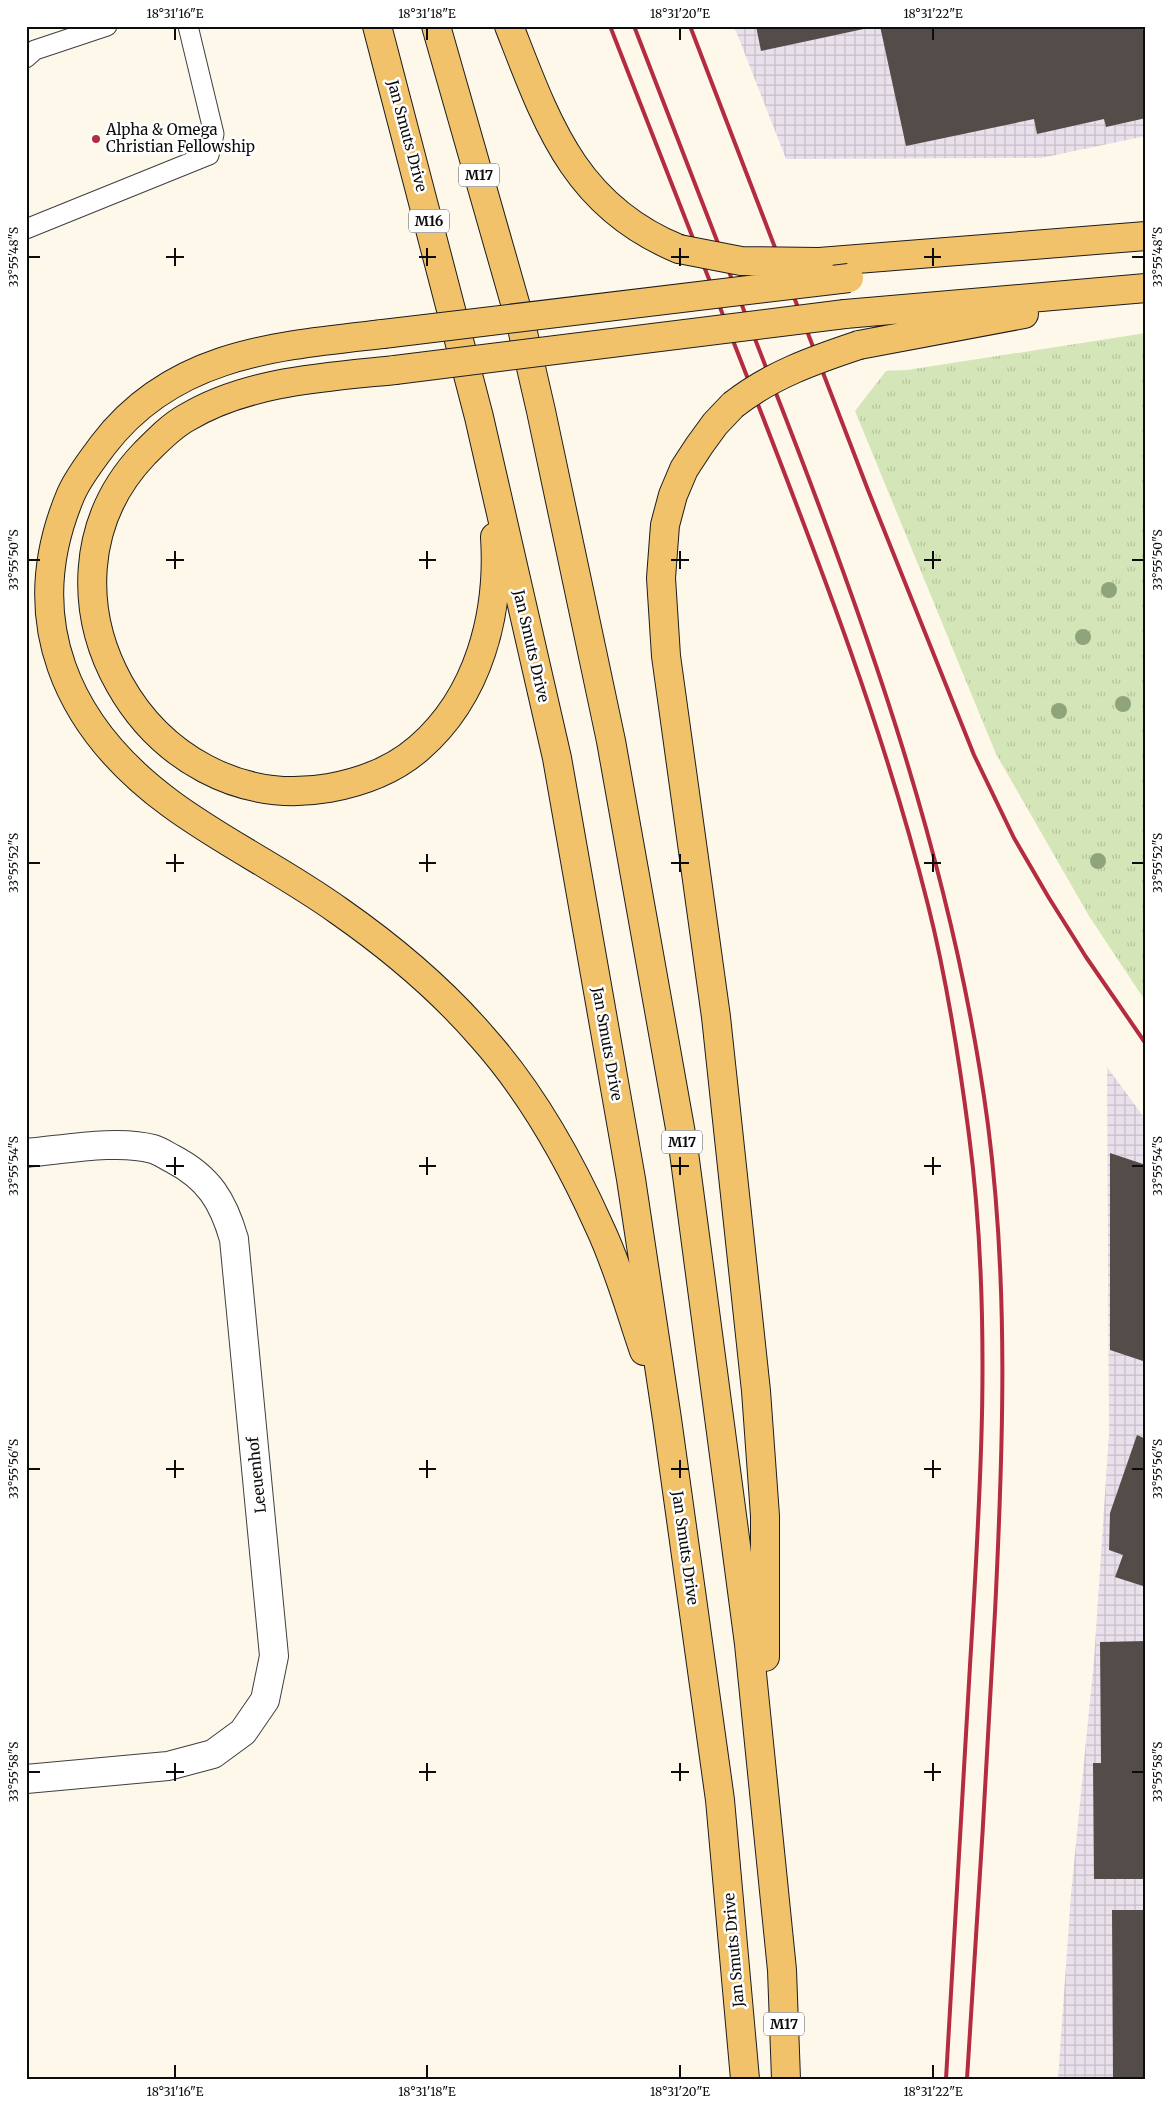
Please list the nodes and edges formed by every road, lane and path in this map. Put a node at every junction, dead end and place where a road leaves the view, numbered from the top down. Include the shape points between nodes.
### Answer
1 (107, 26) edge
2 (188, 26) edge
3 (377, 26) edge
4 (436, 26) edge
5 (509, 26) edge
6 (26, 58) edge
7 (26, 229) edge
8 (1146, 236) edge
9 (1146, 289) edge
10 (479, 417) junction
11 (26, 1153) edge
12 (667, 1419) junction
13 (26, 1779) edge
14 (763, 1783) junction
15 (745, 2079) edge
16 (786, 2079) edge

1 - 6 lane via 35,50
2 - 7 lane via 214,134 209,155
3 - 10 main road, Jan Smuts Drive / M16
4 - 14 main road, M17 via 521,324 611,741 683,1145 748,1635
5 - 8 main road, bridge via 548,122 572,165 595,192 623,216 679,249 741,261 819,262
8 - 12 main road, bridge via 849,278 281,347 209,365 156,393 123,420 91,461 65,510 48,585 49,611 69,687 80,708 119,759 172,804 338,910 379,940 452,1004 484,1039 514,1077 560,1149 600,1228
9 - 10 main road, bridge via 845,314 395,370 269,387 211,406 170,429 131,468 117,489 99,532 95,560 92,588 95,617 112,672 132,704 166,743 186,758 236,782 262,788 311,791 365,779 410,755 436,733 452,712 482,654 494,599 496,539
9 - 14 main road, bridge via 859,345 780,374 754,388 715,424 684,469 665,525 661,578 668,666 716,1017 756,1391 766,1524
10 - 12 main road, Jan Smuts Drive via 557,758 631,1178
11 - 13 street, Leeuenhof via 115,1145 153,1149 185,1165 211,1187 226,1211 234,1238 274,1656 265,1700 243,1732 212,1754 168,1766
12 - 15 main road, Jan Smuts Drive via 720,1800
14 - 16 main road, M17 via 782,1970

